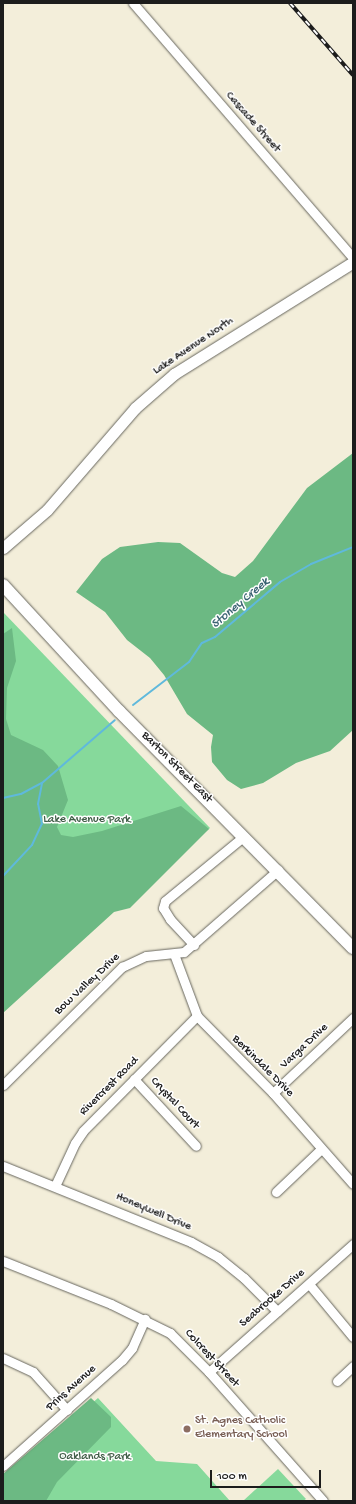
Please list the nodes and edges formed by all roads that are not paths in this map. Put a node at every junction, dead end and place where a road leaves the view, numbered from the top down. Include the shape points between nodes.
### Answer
1 (133, 3) edge
2 (353, 258) edge
3 (353, 262) edge
4 (3, 548) edge
5 (3, 585) edge
6 (244, 836) junction
7 (278, 870) junction
8 (194, 945) junction
9 (353, 948) edge
10 (174, 954) junction
11 (196, 1016) junction
12 (353, 1018) edge
13 (134, 1079) junction
14 (3, 1085) edge
15 (273, 1093) junction
16 (196, 1146) dead end
17 (321, 1149) junction
18 (3, 1166) edge
19 (353, 1184) edge
20 (55, 1186) junction
21 (276, 1192) dead end
22 (353, 1244) edge
23 (3, 1261) edge
24 (309, 1284) junction
25 (277, 1311) junction
26 (145, 1319) junction
27 (353, 1336) edge
28 (3, 1358) edge
29 (353, 1366) edge
30 (209, 1372) junction
31 (337, 1381) dead end
32 (67, 1410) junction
33 (3, 1466) edge
34 (323, 1501) edge

1 - 2 street, Cascade Street
3 - 4 street, Lake Avenue North via 177,372 135,408 41,515
5 - 6 main road, Barton Street East via 119,711
6 - 7 main road, Barton Street East
6 - 8 street via 165,901 163,908 170,919
7 - 8 street, Bow Valley Drive
7 - 9 main road, Barton Street East
8 - 10 street, Bow Valley Drive
10 - 11 street, Berkindale Drive
10 - 14 street, Bow Valley Drive via 146,956 122,967
11 - 13 street, Rivercrest Road
11 - 15 street, Berkindale Drive
12 - 15 street, Varga Drive
13 - 16 street, Crystal Court
13 - 20 street, Rivercrest Road via 83,1131
15 - 17 street, Berkindale Drive
17 - 19 street, Berkindale Drive
17 - 21 street
18 - 20 street, Honeywell Drive
20 - 25 street, Honeywell Drive via 191,1242 218,1257 244,1278
22 - 24 street, Seabrooke Drive
23 - 26 street, Colcrest Street
24 - 25 street, Seabrooke Drive
24 - 27 street
25 - 30 street, Seabrooke Drive
26 - 30 street, Colcrest Street via 170,1333
26 - 32 street, Prins Avenue via 132,1348 122,1360
28 - 32 street via 33,1372
29 - 31 street
30 - 34 street, Colcrest Street
32 - 33 street, Prins Avenue

